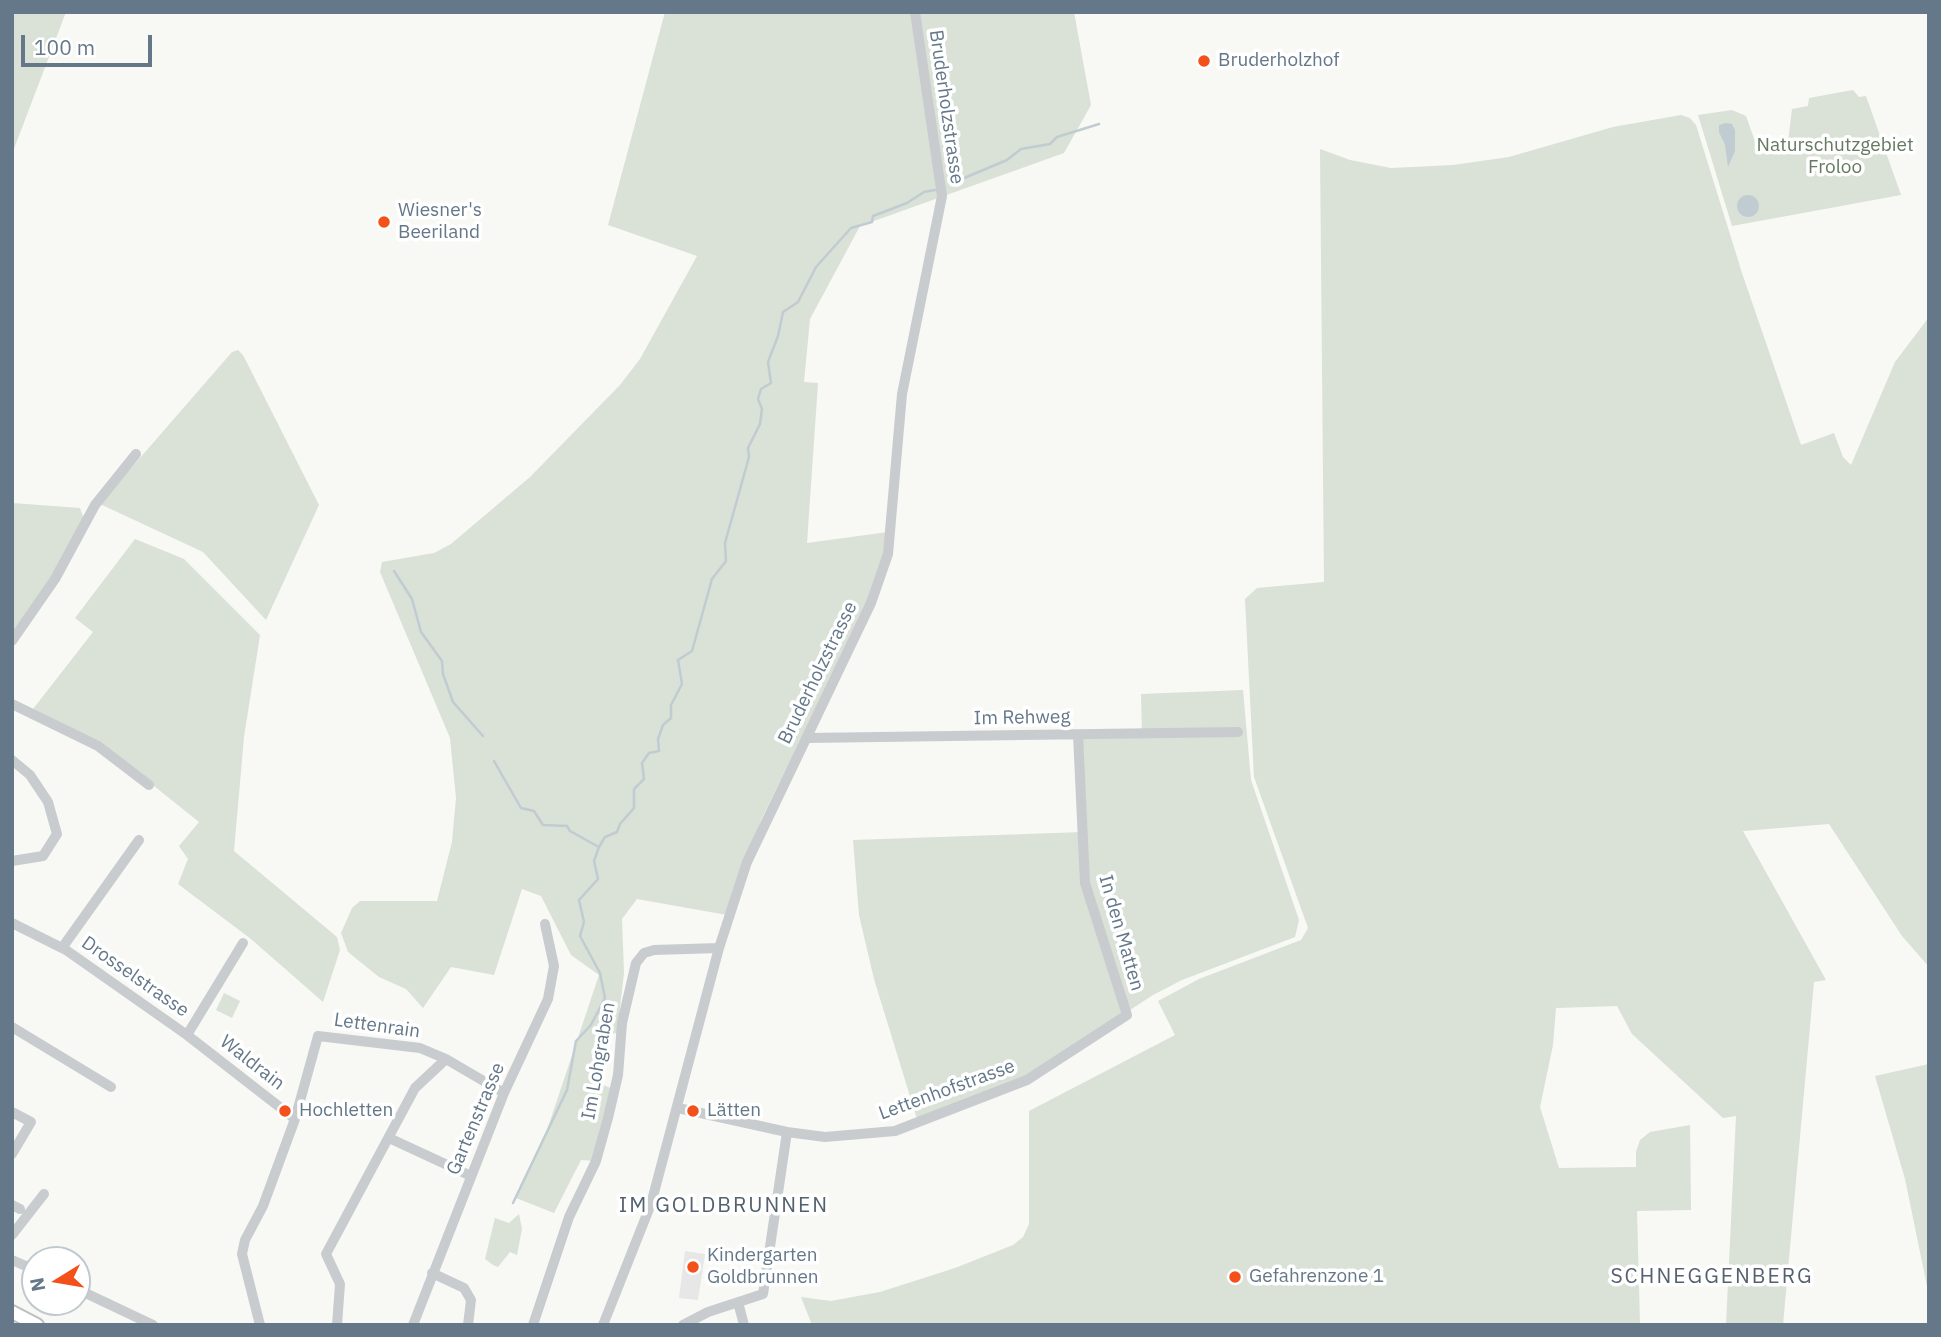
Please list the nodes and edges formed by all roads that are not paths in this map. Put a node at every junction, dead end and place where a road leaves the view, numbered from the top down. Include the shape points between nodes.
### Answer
1 (915, 12) edge
2 (136, 454) dead end
3 (12, 641) edge
4 (12, 705) edge
5 (1238, 732) dead end
6 (1078, 735) junction
7 (807, 738) junction
8 (12, 760) edge
9 (149, 785) dead end
10 (139, 840) dead end
11 (12, 861) edge
12 (12, 923) edge
13 (545, 924) dead end
14 (243, 943) dead end
15 (719, 947) junction
16 (62, 948) junction
17 (1127, 1015) joint
18 (12, 1027) edge
19 (187, 1035) junction
20 (446, 1059) junction
21 (111, 1087) dead end
22 (504, 1093) junction
23 (678, 1108) junction
24 (12, 1112) edge
25 (295, 1119) junction
26 (787, 1132) junction
27 (389, 1138) junction
28 (12, 1154) edge
29 (471, 1176) junction
30 (44, 1194) dead end
31 (12, 1235) edge
32 (432, 1273) junction
33 (91, 1296) edge
34 (738, 1302) junction
35 (12, 1311) edge
36 (37, 1325) edge
37 (153, 1325) edge
38 (260, 1325) edge
39 (337, 1325) edge
40 (414, 1325) edge
41 (468, 1325) edge
42 (533, 1325) edge
43 (603, 1325) edge
44 (683, 1325) edge
45 (744, 1325) edge

1 - 7 street, Bruderholzstrasse via 942,196 902,394 891,538 884,570
2 - 3 street via 95,505 55,579
4 - 9 street via 98,746
5 - 6 street, Im Rehweg
6 - 7 street, Im Rehweg
6 - 17 street, In den Matten via 1085,883
7 - 15 street, Bruderholzstrasse via 759,832
8 - 11 street via 30,775 48,802 57,834 43,856
10 - 16 street, Drosselstrasse
12 - 16 street, Drosselstrasse
13 - 22 street, Gartenstrasse via 554,966 548,999
14 - 19 street
15 - 23 street, Bruderholzstrasse
15 - 42 street, Im Lohgraben via 654,950 636,963 622,1023 618,1075 596,1161 569,1217
16 - 19 street, Drosselstrasse
17 - 26 street, Lettenhofstrasse via 1027,1080 895,1131 825,1137
18 - 21 street
19 - 25 street, Waldrain
20 - 22 street, Lettenrain
20 - 25 street, Lettenrain via 420,1048 318,1036
20 - 27 street via 415,1088
22 - 29 street, Gartenstrasse
23 - 26 street, Lettenhofstrasse
23 - 43 street, Bruderholzstrasse via 651,1204
24 - 28 street via 31,1122
25 - 38 street via 242,1254
26 - 34 street via 763,1294
27 - 29 street
27 - 39 street via 326,1254 340,1284
29 - 32 street, Gartenstrasse
30 - 31 street
32 - 40 street, Gartenstrasse
32 - 41 street via 464,1288 471,1300
33 - 37 street
34 - 44 street
34 - 45 street
35 - 36 main road

